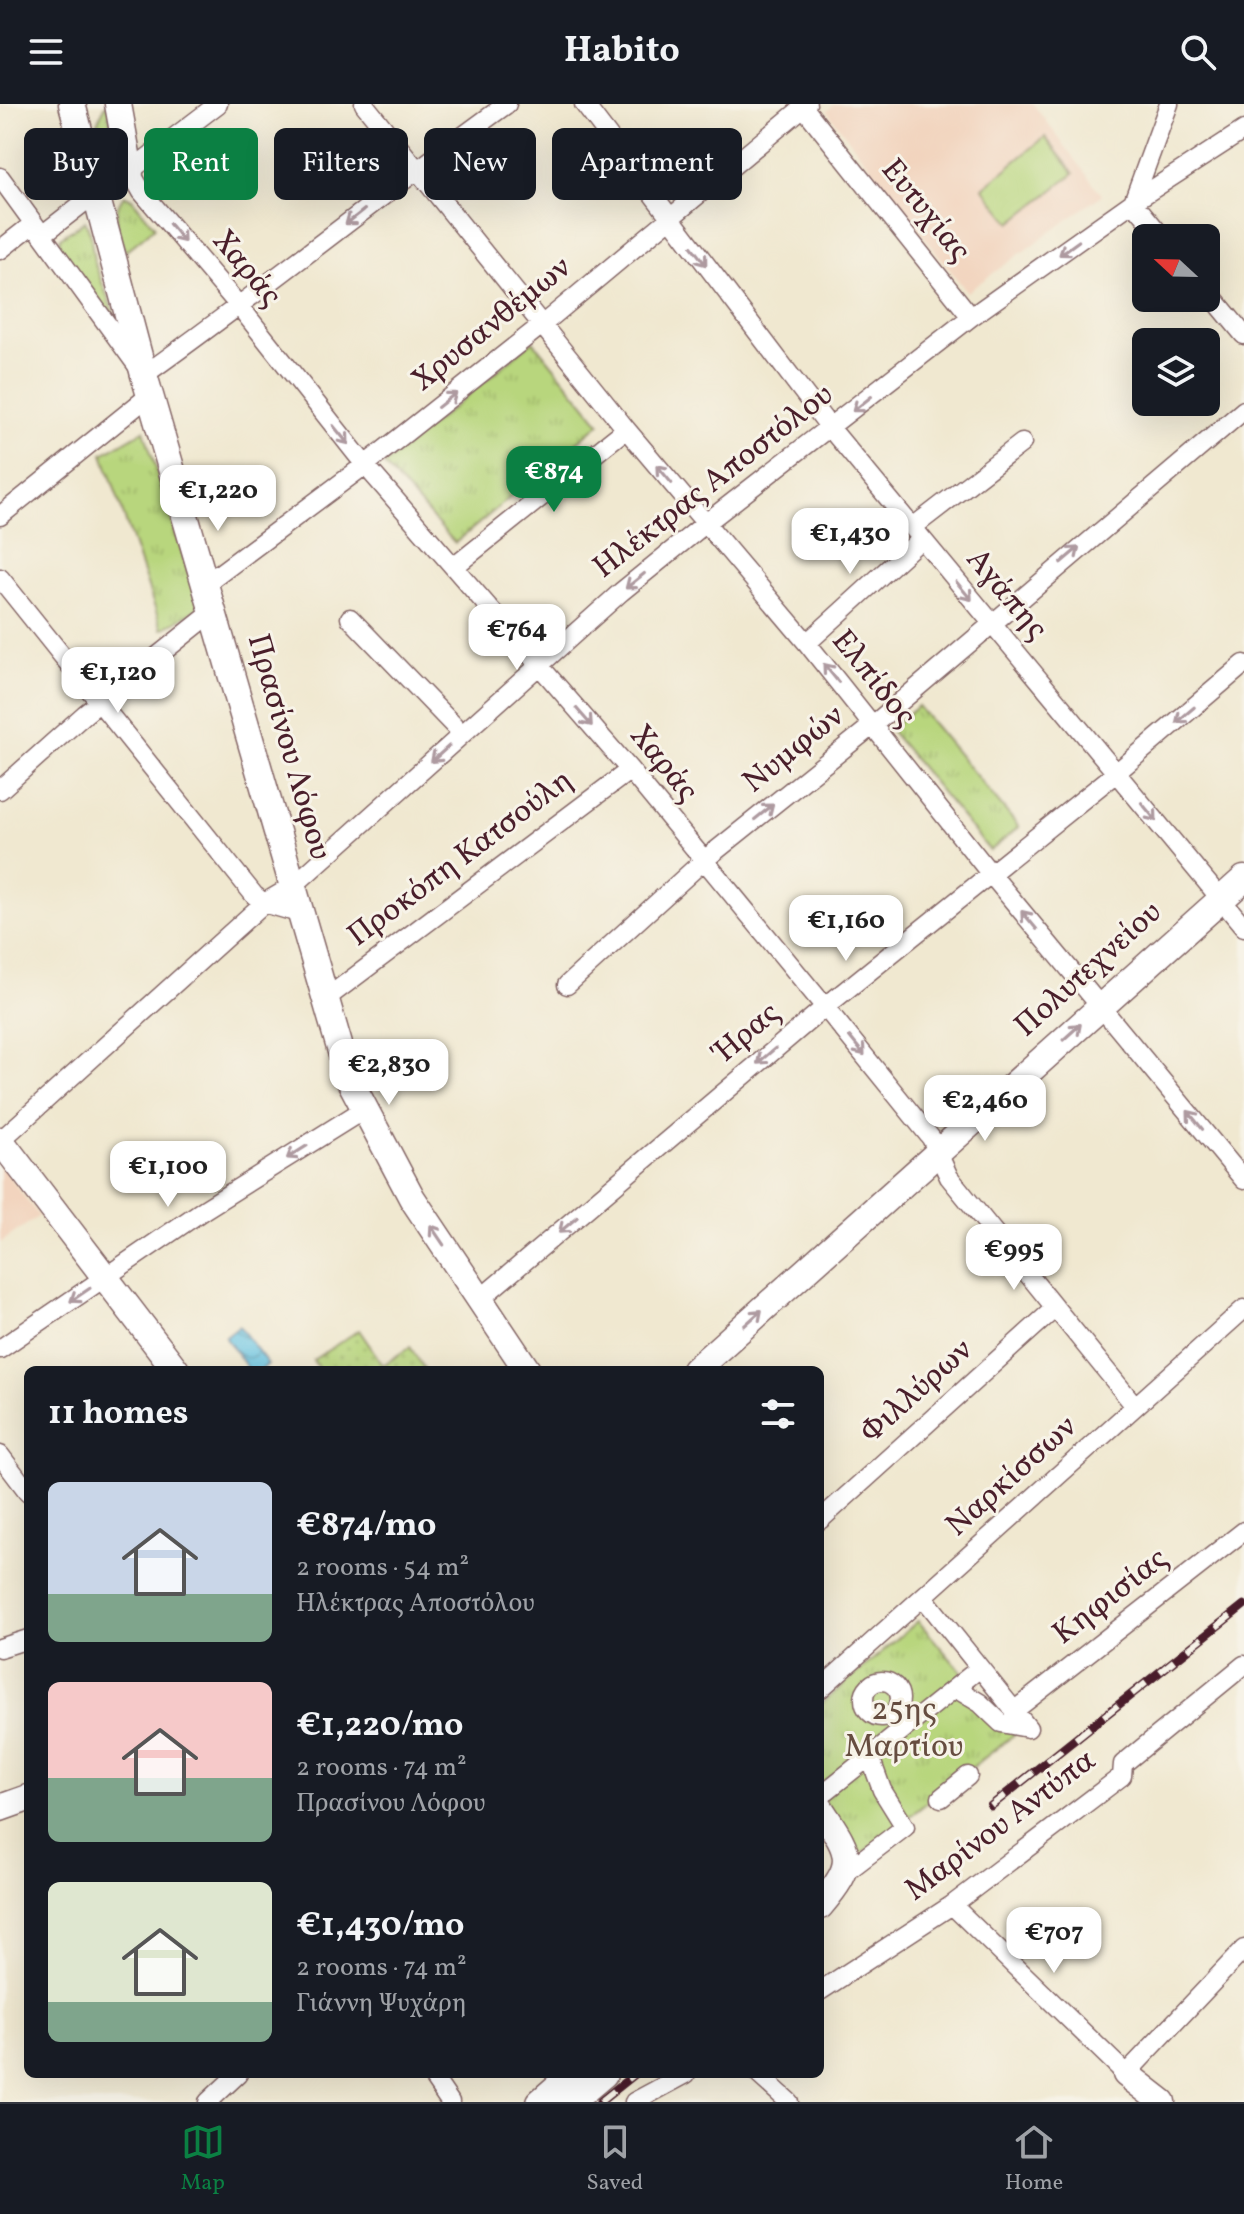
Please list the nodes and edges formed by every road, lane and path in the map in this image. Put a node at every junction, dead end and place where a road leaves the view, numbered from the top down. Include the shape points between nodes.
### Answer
1 (118, 104) edge
2 (218, 104) edge
3 (364, 104) edge
4 (507, 104) edge
5 (584, 104) edge
6 (1169, 104) edge
7 (804, 105) edge
8 (1244, 130) edge
9 (416, 170) junction
10 (130, 171) junction
11 (0, 177) edge
12 (85, 200) edge
13 (98, 200) edge
14 (1133, 202) junction
15 (670, 220) junction
16 (1151, 224) edge
17 (38, 229) junction
18 (0, 250) edge
19 (1220, 306) edge
20 (240, 307) junction
21 (971, 317) junction
22 (543, 324) junction
23 (1244, 335) edge
24 (147, 385) junction
25 (1244, 410) edge
26 (626, 429) junction
27 (831, 429) junction
28 (1022, 443) dead end
29 (365, 465) junction
30 (0, 516) edge
31 (706, 523) junction
32 (917, 533) junction
33 (455, 566) junction
34 (0, 578) edge
35 (207, 583) junction
36 (214, 611) junction
37 (350, 618) dead end
38 (990, 622) junction
39 (807, 643) junction
40 (1244, 664) edge
41 (538, 665) junction
42 (101, 701) junction
43 (873, 725) junction
44 (462, 734) junction
45 (630, 770) junction
46 (1116, 773) junction
47 (0, 790) edge
48 (703, 861) junction
49 (990, 873) junction
50 (1244, 879) edge
51 (293, 886) junction
52 (1220, 900) junction
53 (264, 903) junction
54 (302, 914) junction
55 (1244, 927) edge
56 (567, 985) dead end
57 (328, 997) junction
58 (1101, 1006) junction
59 (825, 1007) junction
60 (363, 1110) junction
61 (0, 1141) edge
62 (939, 1150) junction
63 (1244, 1180) edge
64 (106, 1278) junction
65 (480, 1299) junction
66 (1054, 1309) junction
67 (1244, 1309) edge
68 (0, 1349) edge
69 (173, 1366) edge
70 (524, 1366) edge
71 (699, 1366) edge
72 (1135, 1406) junction
73 (0, 1455) edge
74 (24, 1487) edge
75 (824, 1516) edge
76 (1244, 1531) edge
77 (924, 1598) junction
78 (24, 1640) edge
79 (0, 1648) edge
80 (851, 1663) junction
81 (1244, 1665) edge
82 (980, 1668) junction
83 (870, 1685) junction
84 (824, 1686) edge
85 (955, 1688) junction
86 (1015, 1710) junction
87 (892, 1715) junction
88 (1028, 1728) junction
89 (904, 1729) junction
90 (1012, 1741) dead end
91 (870, 1757) junction
92 (968, 1776) dead end
93 (824, 1793) edge
94 (941, 1798) dead end
95 (24, 1799) edge
96 (0, 1808) edge
97 (824, 1815) edge
98 (1060, 1815) dead end
99 (993, 1866) dead end
100 (846, 1872) junction
101 (824, 1901) edge
102 (952, 1905) junction
103 (1244, 1949) edge
104 (824, 1988) edge
105 (1126, 2074) junction
106 (234, 2078) edge
107 (434, 2078) edge
108 (567, 2078) edge
109 (599, 2078) edge
110 (679, 2078) edge
111 (762, 2078) edge
112 (208, 2102) edge
113 (450, 2102) edge
114 (540, 2102) edge
115 (571, 2102) edge
116 (634, 2102) edge
117 (789, 2102) edge
118 (1162, 2102) edge

1 - 10 street
2 - 10 street
3 - 9 street, Ελπίδος
4 - 9 street
5 - 15 street, Αγάπης
6 - 14 street
7 - 15 street, Χρυσανθέμων
7 - 21 street, Ευτυχίας
8 - 14 street, Ηλέκτρας Αποστόλου
9 -> 20 street
9 - 22 street, Ελπίδος
10 -> 20 street, Χαράς
11 - 17 street
12 - 17 street
13 - 24 street, Πρασίνου Λόφου
14 - 16 street
14 -> 21 street, Ηλέκτρας Αποστόλου
15 - 22 street, Χρυσανθέμων
15 -> 27 street, Αγάπης
17 - 18 street
17 - 24 street
19 - 23 street
20 - 24 street
20 -> 29 street, Χαράς
21 -> 27 street, Ηλέκτρας Αποστόλου
22 - 26 street, Ελπίδος
29 -> 22 street, Χρυσανθέμων
24 - 30 street
24 - 35 street, Πρασίνου Λόφου
38 -> 25 street, Νυμφών
31 -> 26 street, Ελπίδος
26 - 33 street
27 - 31 street, Ηλέκτρας Αποστόλου
27 - 32 street, Αγάπης
28 - 32 street
29 - 33 street, Χαράς
29 - 35 street, Χρυσανθέμων
31 - 39 street, Ελπίδος
31 -> 41 street, Ηλέκτρας Αποστόλου
32 -> 38 street, Αγάπης
32 - 39 street
33 - 41 street, Χαράς
34 - 42 street
35 - 36 street, Πρασίνου Λόφου
36 - 42 street
36 - 51 street, Πρασίνου Λόφου
37 - 44 street
38 - 43 street, Νυμφών
38 - 46 street, Αγάπης
43 -> 39 street, Ελπίδος
40 -> 46 street, Ήρας
41 - 44 street, Ηλέκτρας Αποστόλου
41 -> 45 street, Χαράς
42 - 47 street
42 - 53 street
48 -> 43 street, Νυμφών
43 - 49 street, Ελπίδος
44 -> 51 street, Ηλέκτρας Αποστόλου
45 - 48 street, Χαράς
45 - 57 street, Προκόπη Κατσούλη
46 - 49 street, Ήρας
46 -> 52 street, Αγάπης
48 - 56 street, Νυμφών
48 - 59 street, Χαράς
58 -> 49 street, Ελπίδος
49 - 59 street, Ήρας
50 - 52 street, Πολυτεχνείου
51 - 53 street, Ηλέκτρας Αποστόλου
51 - 54 street, Πρασίνου Λόφου
52 - 55 street, Αγάπης
52 - 58 street, Πολυτεχνείου
53 - 54 street
53 - 61 street, Ηλέκτρας Αποστόλου
54 - 57 street, Πρασίνου Λόφου
57 - 60 street, Πρασίνου Λόφου via 349,1079
62 -> 58 street, Πολυτεχνείου
63 -> 58 street, Ελπίδος
59 -> 62 street, Χαράς
59 -> 65 street, Ήρας
60 -> 64 street
65 -> 60 street, Πρασίνου Λόφου via 412,1198
61 - 64 street
62 - 66 street, Χαράς via 949,1177
71 -> 62 street, Πολυτεχνείου
64 -> 68 street
64 - 69 street
65 - 70 street, Πρασίνου Λόφου
66 - 72 street, Χαράς
66 - 75 street, Φιλλύρων
67 - 72 street, Ναρκίσσων
72 - 77 street, Ναρκίσσων
73 - 74 street
76 - 86 street, Κηφισίας
77 - 80 street, Ναρκίσσων
77 - 82 street
78 - 79 street
80 - 83 street
80 - 84 street, Ναρκίσσων
81 - 102 street, Μαρίνου Αντύπα via 1123,1764 1122,1776
82 - 85 street
82 - 86 street
83 - 87 street via 863,1701 866,1709 881,1718
83 - 87 street via 878,1681 895,1686 900,1702
85 - 88 street via 1001,1723
85 - 89 street
86 - 88 street
87 - 89 street
88 - 90 street
89 - 91 street
91 - 93 street
91 - 100 street via 882,1790 905,1827
92 - 94 street
95 - 96 street
97 - 100 street via 845,1851
98 - 99 street
100 - 101 street
102 - 104 street, Μαρίνου Αντύπα
102 - 105 street
103 - 105 street
105 - 118 street
106 - 112 street
107 - 113 street
108 - 114 street
109 - 115 street
110 - 116 street
111 - 117 street

